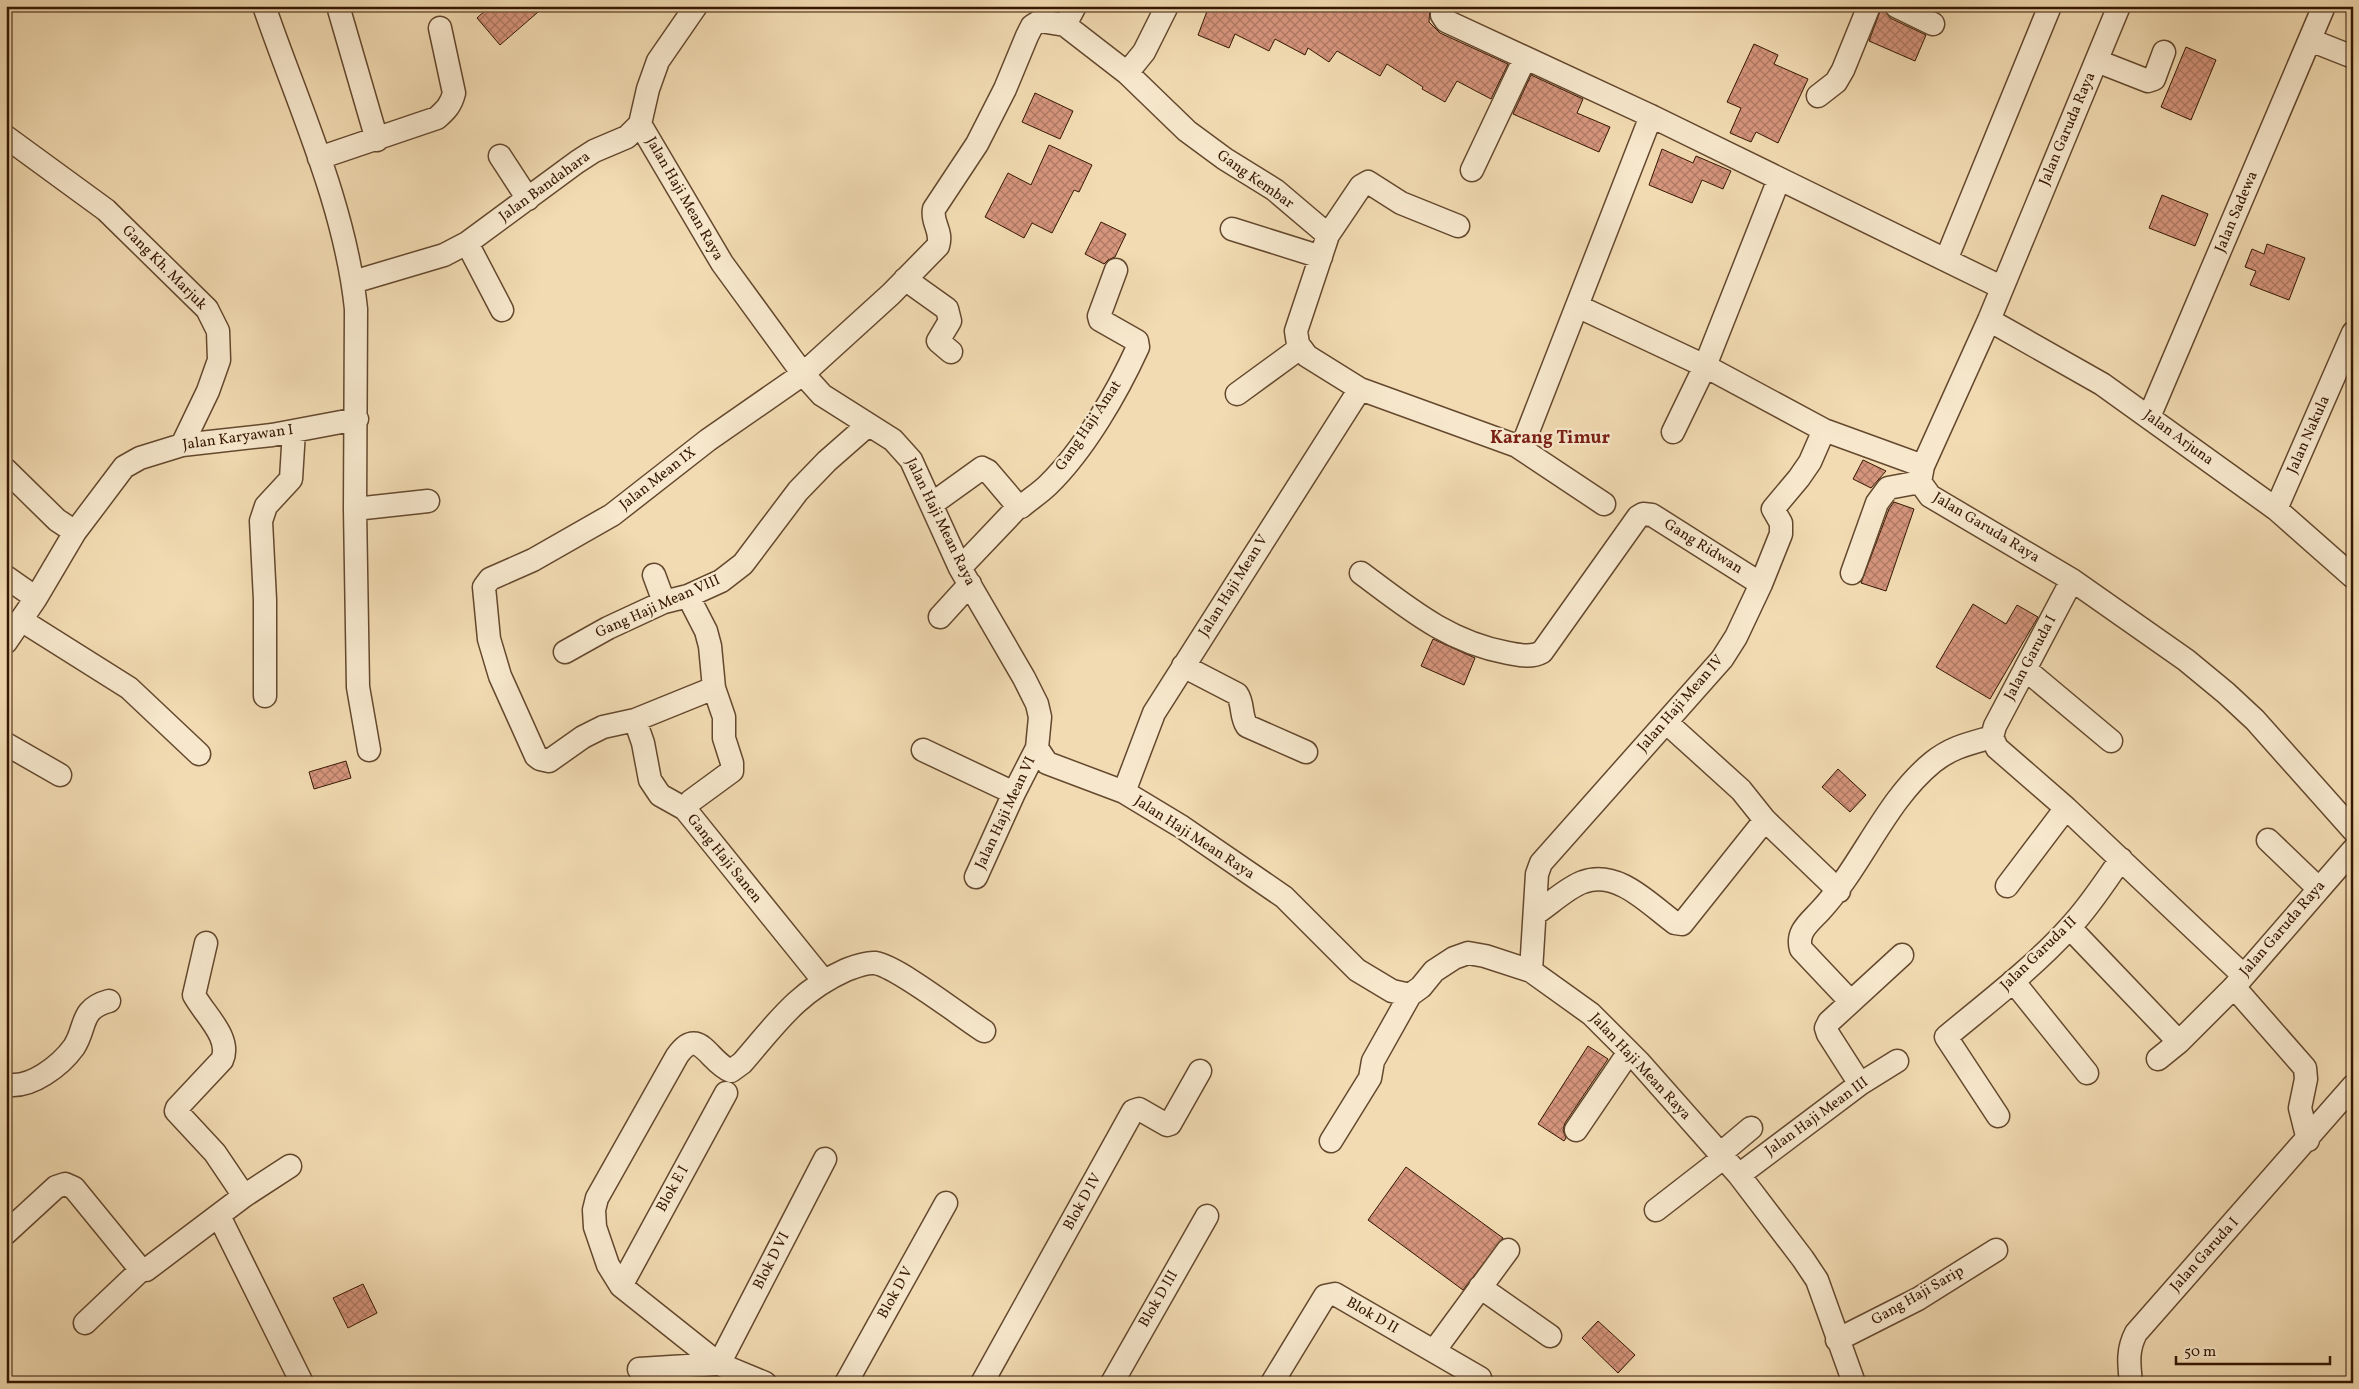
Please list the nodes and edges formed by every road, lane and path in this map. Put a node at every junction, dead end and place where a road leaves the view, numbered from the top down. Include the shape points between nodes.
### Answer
1 (264, 6) edge
2 (338, 6) edge
3 (696, 6) edge
4 (1444, 6) edge
5 (1869, 6) edge
6 (1896, 6) edge
7 (2050, 6) edge
8 (2120, 6) edge
9 (2324, 6) edge
10 (1160, 9) edge
11 (1070, 16) edge
12 (1040, 20) joint
13 (1933, 24) dead end
14 (440, 28) dead end
15 (2310, 40) junction
16 (2164, 52) dead end
17 (2353, 57) edge
18 (1525, 58) junction
19 (2097, 61) junction
20 (1127, 73) junction
21 (1818, 96) dead end
22 (1650, 116) junction
23 (640, 124) junction
24 (6, 137) edge
25 (377, 140) junction
26 (500, 156) dead end
27 (319, 158) junction
28 (1472, 170) dead end
29 (1779, 179) junction
30 (528, 199) junction
31 (1458, 226) dead end
32 (1232, 229) dead end
33 (1328, 235) junction
34 (467, 243) junction
35 (1321, 257) junction
36 (1946, 260) junction
37 (1116, 270) dead end
38 (905, 279) junction
39 (353, 282) junction
40 (2001, 287) junction
41 (1577, 306) junction
42 (502, 310) dead end
43 (1989, 320) junction
44 (2353, 333) edge
45 (1300, 348) junction
46 (951, 352) dead end
47 (1705, 366) junction
48 (809, 369) junction
49 (1360, 389) junction
50 (1237, 394) dead end
51 (2149, 417) junction
52 (357, 419) junction
53 (868, 425) junction
54 (1824, 430) junction
55 (294, 431) junction
56 (1673, 432) dead end
57 (182, 445) junction
58 (1517, 446) junction
59 (6, 470) edge
60 (1921, 474) junction
61 (428, 500) dead end
62 (932, 504) junction
63 (1604, 504) dead end
64 (1019, 506) junction
65 (2276, 508) junction
66 (355, 509) junction
67 (75, 532) junction
68 (1361, 573) dead end
69 (1852, 573) dead end
70 (654, 575) dead end
71 (965, 576) junction
72 (2353, 576) edge
73 (6, 578) edge
74 (2072, 580) junction
75 (1761, 584) junction
76 (688, 596) junction
77 (36, 598) junction
78 (664, 602) junction
79 (940, 617) dead end
80 (21, 620) junction
81 (6, 642) edge
82 (565, 652) dead end
83 (1183, 666) junction
84 (2024, 669) junction
85 (714, 688) junction
86 (265, 696) dead end
87 (635, 720) junction
88 (1667, 723) junction
89 (1992, 737) junction
90 (2111, 741) dead end
91 (6, 744) edge
92 (1037, 748) junction
93 (369, 750) dead end
94 (923, 750) dead end
95 (1306, 752) dead end
96 (199, 754) dead end
97 (60, 774) dead end
98 (1124, 792) junction
99 (1014, 793) junction
100 (2066, 808) junction
101 (685, 810) junction
102 (1765, 820) junction
103 (2353, 830) edge
104 (2268, 840) dead end
105 (2353, 850) edge
106 (2121, 859) junction
107 (976, 877) dead end
108 (2007, 886) dead end
109 (2318, 888) junction
110 (1839, 891) junction
111 (1534, 914) junction
112 (2070, 928) junction
113 (206, 943) dead end
114 (1902, 955) dead end
115 (1531, 971) junction
116 (823, 980) junction
117 (2013, 981) junction
118 (2238, 981) junction
119 (1410, 995) junction
120 (109, 1001) dead end
121 (1851, 1002) junction
122 (984, 1032) dead end
123 (2180, 1042) junction
124 (1629, 1052) junction
125 (2158, 1059) dead end
126 (1898, 1061) dead end
127 (1200, 1070) dead end
128 (2087, 1073) dead end
129 (6, 1084) edge
130 (1860, 1084) junction
131 (2353, 1086) edge
132 (726, 1093) dead end
133 (1998, 1116) dead end
134 (1751, 1128) dead end
135 (1576, 1130) dead end
136 (2308, 1140) junction
137 (1331, 1141) dead end
138 (1722, 1156) junction
139 (825, 1159) dead end
140 (290, 1166) dead end
141 (1739, 1175) junction
142 (244, 1196) junction
143 (946, 1203) dead end
144 (1656, 1210) dead end
145 (219, 1216) junction
146 (1207, 1216) dead end
147 (6, 1233) edge
148 (1508, 1250) dead end
149 (1996, 1250) dead end
150 (141, 1270) junction
151 (621, 1286) junction
152 (1480, 1287) junction
153 (85, 1323) dead end
154 (1550, 1336) dead end
155 (1837, 1340) junction
156 (1434, 1351) junction
157 (719, 1364) junction
158 (640, 1369) dead end
159 (1480, 1378) dead end
160 (302, 1383) edge
161 (765, 1383) edge
162 (846, 1383) edge
163 (982, 1383) edge
164 (1112, 1383) edge
165 (1272, 1383) edge
166 (1854, 1383) edge
167 (2131, 1383) edge

1 - 27 street
2 - 25 street
3 - 23 street via 658,61
4 - 18 street via 1442,15 1446,21
5 - 21 street via 1843,70 1836,82
6 - 13 street
7 - 36 street
8 - 19 street, Jalan Garuda Raya
9 - 15 street, Jalan Sadewa
10 - 20 street via 1144,52
11 - 12 street, Gang Kembar
11 - 20 street, Gang Kembar
12 - 38 street, Jalan Mean IX via 1032,26 1005,89 976,144 934,209 934,221 940,235 938,246
14 - 25 street via 454,93 451,104 437,118
15 - 17 street
15 - 51 street, Jalan Sadewa
16 - 19 street via 2154,79 2148,81
18 - 22 street
18 - 28 street
19 - 40 street, Jalan Garuda Raya
20 - 33 street, Gang Kembar via 1187,131 1275,190
22 - 29 street
22 - 41 street
23 - 30 street, Jalan Bandahara via 627,137 594,151
23 - 48 street, Jalan Haji Mean Raya via 722,263
24 - 57 street, Gang Kh. Marjuk via 106,210 207,308 218,331 219,360
25 - 27 street
26 - 30 street
27 - 39 street
29 - 36 street
29 - 47 street
30 - 34 street, Jalan Bandahara
31 - 33 street via 1401,203 1368,182 1363,184
32 - 35 street
33 - 35 street
34 - 39 street, Jalan Bandahara via 444,255
34 - 42 street
35 - 45 street via 1296,331
36 - 40 street
37 - 64 street, Gang Haji Amat via 1100,320 1137,341 1138,347 1073,456 1048,485
38 - 46 street via 947,309 950,320 938,341
38 - 48 street, Jalan Mean IX
39 - 52 street
40 - 43 street, Jalan Garuda Raya
41 - 47 street
41 - 58 street via 1525,439
43 - 51 street, Jalan Arjuna via 2102,384
43 - 60 street, Jalan Garuda Raya
44 - 65 street, Jalan Nakula
45 - 49 street via 1307,356
45 - 50 street
47 - 54 street
47 - 56 street
48 - 53 street, Jalan Haji Mean Raya via 822,395
48 - 87 street, Jalan Mean IX via 708,440 612,515 533,560 490,579 484,586 489,639 500,676 540,760 549,761 603,727
49 - 58 street
49 - 83 street, Jalan Haji Mean V
51 - 65 street, Jalan Arjuna
52 - 55 street, Jalan Karyawan I
52 - 66 street
53 - 62 street, Jalan Haji Mean Raya via 893,440 911,460
53 - 76 street, Gang Haji Mean VIII via 798,490 743,564 721,581
54 - 60 street
54 - 75 street, Jalan Haji Mean IV via 1810,462 1773,509 1781,523 1781,534
55 - 57 street, Jalan Karyawan I
55 - 86 street via 291,479 266,506 261,522
57 - 67 street, Jalan Karyawan I via 124,466
58 - 63 street
59 - 67 street via 57,520
60 - 69 street via 1888,488 1877,502
60 - 74 street, Jalan Garuda Raya via 1930,496
61 - 66 street
62 - 64 street via 982,468
62 - 71 street, Jalan Haji Mean Raya
64 - 71 street
65 - 72 street, Jalan Arjuna
66 - 93 street via 358,687
67 - 77 street, Jalan Karyawan I
68 - 75 street, Gang Ridwan via 1426,621 1453,636 1488,649 1535,656 1542,652 1602,565 1643,514 1652,515
70 - 78 street
71 - 79 street
71 - 92 street, Jalan Haji Mean Raya via 1037,704 1040,717
73 - 77 street
74 - 84 street, Jalan Garuda I
74 - 103 street, Jalan Garuda Raya via 2186,660 2226,693 2255,720
75 - 88 street, Jalan Haji Mean IV via 1722,659
76 - 78 street, Gang Haji Mean VIII
76 - 85 street, Gang Haji Sanen via 706,631
77 - 80 street, Jalan Karyawan I
78 - 82 street, Gang Haji Mean VIII
80 - 81 street, Jalan Karyawan I
80 - 96 street via 129,688
83 - 95 street via 1237,694 1247,726
83 - 98 street, Jalan Haji Mean V via 1154,713
84 - 89 street, Jalan Garuda I
84 - 90 street
85 - 87 street
85 - 101 street, Gang Haji Sanen via 724,717 724,738 732,771 691,801
87 - 101 street via 650,780 660,794
88 - 102 street via 1740,790
88 - 111 street, Jalan Haji Mean IV via 1540,863 1536,874
89 - 100 street via 1996,748
89 - 110 street via 1954,747 1932,763 1903,793
91 - 97 street
92 - 98 street, Jalan Haji Mean Raya via 1047,763
92 - 99 street, Jalan Haji Mean VI
94 - 99 street
98 - 119 street, Jalan Haji Mean Raya via 1182,827 1284,897 1357,970 1392,990
99 - 107 street, Jalan Haji Mean VI
100 - 106 street
100 - 108 street
101 - 116 street, Gang Haji Sanen
102 - 110 street
102 - 111 street via 1682,924 1675,923 1628,887 1610,880 1583,882
104 - 109 street
105 - 109 street, Jalan Garuda Raya
106 - 112 street, Jalan Garuda II
106 - 118 street
109 - 118 street, Jalan Garuda Raya
110 - 121 street via 1802,930 1798,941 1801,949
111 - 115 street, Jalan Haji Mean IV
112 - 117 street, Jalan Garuda II
112 - 123 street
113 - 142 street via 194,995 222,1038 225,1052 222,1060 176,1110 216,1153
114 - 121 street
115 - 119 street, Jalan Haji Mean Raya via 1468,953 1434,971 1421,988
115 - 124 street, Jalan Haji Mean Raya via 1591,1014
116 - 122 street via 857,965 875,963 893,970
116 - 151 street via 798,999 732,1071 721,1067 704,1048 693,1042 684,1046 677,1056 597,1198 594,1210 608,1265
117 - 128 street
117 - 133 street, Jalan Garuda II via 1946,1037
118 - 123 street
118 - 136 street via 2305,1068 2300,1108
119 - 137 street via 1376,1056 1370,1078
120 - 129 street via 97,1004 87,1014 75,1045 63,1060 22,1085
121 - 130 street via 1826,1028
123 - 125 street
124 - 135 street
124 - 138 street, Jalan Haji Mean Raya
126 - 130 street, Jalan Haji Mean III
127 - 163 street, Blok D IV via 1170,1124 1139,1109 1134,1111
130 - 141 street, Jalan Haji Mean III
131 - 136 street, Jalan Garuda I
132 - 151 street, Blok E I
134 - 138 street
136 - 167 street, Jalan Garuda I via 2136,1333 2128,1356
138 - 141 street, Jalan Haji Mean Raya
138 - 144 street
139 - 157 street, Blok D VI
140 - 142 street
141 - 155 street, Jalan Haji Mean Raya via 1817,1280
142 - 145 street
143 - 162 street, Blok D V
145 - 150 street via 146,1270
145 - 160 street
146 - 164 street, Blok D III
147 - 150 street via 56,1187 65,1184 74,1188
148 - 152 street
149 - 155 street, Gang Haji Sarip via 1918,1299
150 - 153 street
151 - 157 street
152 - 154 street
152 - 156 street
155 - 166 street, Jalan Haji Mean Raya
156 - 159 street, Blok D II
156 - 165 street, Blok D II via 1330,1294 1325,1296
157 - 158 street
157 - 161 street

